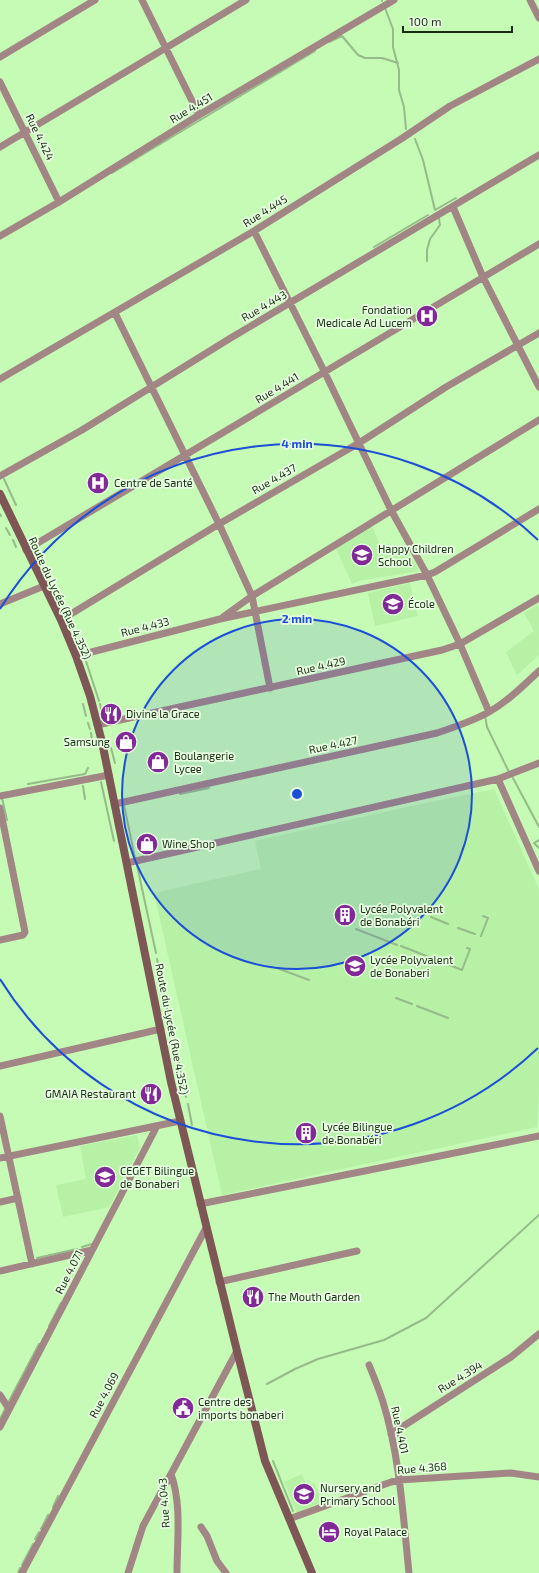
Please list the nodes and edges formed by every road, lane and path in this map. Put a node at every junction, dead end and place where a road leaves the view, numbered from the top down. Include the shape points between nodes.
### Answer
1 (95, 0) edge
2 (142, 0) edge
3 (246, 0) edge
4 (394, 0) edge
5 (530, 0) edge
6 (539, 18) edge
7 (166, 47) junction
8 (0, 57) edge
9 (539, 59) edge
10 (0, 82) edge
11 (199, 115) junction
12 (25, 133) junction
13 (0, 147) edge
14 (539, 155) edge
15 (59, 202) junction
16 (452, 207) junction
17 (254, 232) junction
18 (0, 236) edge
19 (539, 244) edge
20 (483, 277) junction
21 (291, 304) junction
22 (115, 313) junction
23 (539, 333) edge
24 (518, 345) junction
25 (325, 372) junction
26 (0, 379) edge
27 (152, 387) junction
28 (539, 387) edge
29 (539, 420) edge
30 (359, 443) junction
31 (185, 456) junction
32 (0, 476) edge
33 (0, 494) edge
34 (539, 509) edge
35 (391, 510) junction
36 (219, 524) junction
37 (26, 550) junction
38 (427, 575) junction
39 (44, 586) junction
40 (252, 596) junction
41 (539, 598) edge
42 (0, 604) edge
43 (256, 611) junction
44 (220, 619) junction
45 (61, 620) junction
46 (460, 644) junction
47 (76, 656) junction
48 (539, 671) edge
49 (270, 688) junction
50 (489, 712) junction
51 (97, 725) junction
52 (539, 763) edge
53 (109, 775) junction
54 (498, 778) junction
55 (0, 796) edge
56 (115, 804) junction
57 (0, 808) edge
58 (128, 863) junction
59 (539, 871) edge
60 (0, 940) edge
61 (161, 1029) junction
62 (0, 1066) edge
63 (0, 1116) edge
64 (180, 1122) junction
65 (157, 1126) junction
66 (539, 1136) edge
67 (9, 1156) junction
68 (0, 1158) edge
69 (18, 1198) junction
70 (0, 1202) edge
71 (200, 1204) junction
72 (206, 1228) junction
73 (92, 1250) junction
74 (357, 1251) dead end
75 (32, 1264) junction
76 (0, 1271) edge
77 (220, 1282) junction
78 (539, 1334) edge
79 (237, 1351) junction
80 (369, 1365) dead end
81 (0, 1395) edge
82 (9, 1409) junction
83 (0, 1427) edge
84 (391, 1434) junction
85 (171, 1474) junction
86 (539, 1477) edge
87 (399, 1480) junction
88 (289, 1520) junction
89 (201, 1527) dead end
90 (22, 1573) edge
91 (128, 1573) edge
92 (177, 1573) edge
93 (226, 1573) edge
94 (312, 1573) edge
95 (409, 1573) edge

1 - 8 street
2 - 7 street
3 - 7 street
4 - 11 street, Rue 4.451
5 - 6 street
7 - 11 street
7 - 12 street
9 - 17 street, Rue 4.445 via 450,106
10 - 12 street, Rue 4.424
11 - 15 street, Rue 4.451
12 - 13 street
12 - 15 street, Rue 4.424
14 - 16 street, Rue 4.443
15 - 18 street, Rue 4.451
16 - 20 street
16 - 21 street, Rue 4.443
17 - 21 street
17 - 22 street, Rue 4.445
19 - 20 street, Rue 4.441
20 - 24 street
20 - 25 street, Rue 4.441
21 - 25 street
21 - 27 street, Rue 4.443
22 - 26 street, Rue 4.445
22 - 27 street
23 - 24 street, Rue 4.437
24 - 28 street
24 - 30 street, Rue 4.437 via 446,387
25 - 30 street
25 - 31 street, Rue 4.441
27 - 31 street
27 - 32 street, Rue 4.443
29 - 35 street
30 - 35 street
30 - 36 street, Rue 4.437
31 - 36 street
31 - 37 street, Rue 4.441
33 - 37 main road, Route du Lycée (Rue 4.352)
34 - 38 street, Rue 4.433
35 - 38 street
35 - 40 street
36 - 40 street
36 - 45 street, Rue 4.437
37 - 39 main road, Route du Lycée (Rue 4.352)
38 - 43 street, Rue 4.433
38 - 46 street
39 - 42 street
39 - 45 main road, Route du Lycée (Rue 4.352)
40 - 43 street
40 - 44 street
41 - 46 street, Rue 4.429
43 - 44 street, Rue 4.433
43 - 49 street
44 - 47 street, Rue 4.433
45 - 47 main road, Route du Lycée (Rue 4.352)
46 - 49 street, Rue 4.429
46 - 50 street
47 - 51 main road, Route du Lycée (Rue 4.352)
48 - 50 street, Rue 4.427 via 512,696
49 - 51 street, Rue 4.429
50 - 56 street, Rue 4.427 via 438,733
51 - 53 main road, Route du Lycée (Rue 4.352)
52 - 54 street
53 - 55 street
53 - 56 main road, Route du Lycée (Rue 4.352)
54 - 58 street
54 - 59 street
56 - 58 main road, Route du Lycée (Rue 4.352)
57 - 60 street via 25,932 23,935
58 - 61 main road, Route du Lycée (Rue 4.352)
61 - 62 street
61 - 64 main road, Route du Lycée (Rue 4.352)
63 - 67 street
64 - 65 street
64 - 71 main road, Route du Lycée (Rue 4.352)
65 - 67 street
65 - 73 street, Rue 4.071
66 - 71 street
67 - 68 street
67 - 69 street
69 - 70 street
69 - 75 street
71 - 72 main road, Route du Lycée (Rue 4.352)
72 - 77 main road, Route du Lycée (Rue 4.352)
72 - 90 street, Rue 4.069
73 - 75 street
73 - 82 street, Rue 4.071
74 - 77 street
75 - 76 street
77 - 79 main road, Route du Lycée (Rue 4.352)
78 - 84 street, Rue 4.394 via 511,1357
79 - 85 street, Rue 4.043
79 - 88 main road, Route du Lycée (Rue 4.352) via 265,1461
80 - 84 street, Rue 4.401 via 383,1402
81 - 82 street
82 - 83 street, Rue 4.071
84 - 87 street, Rue 4.401
85 - 91 street via 143,1526
85 - 92 street, Rue 4.043 via 177,1504
86 - 87 street, Rue 4.368 via 511,1473
87 - 88 street, Rue 4.368
87 - 95 street, Rue 4.401
88 - 94 main road, Route du Lycée (Rue 4.352)
89 - 93 street via 217,1561

